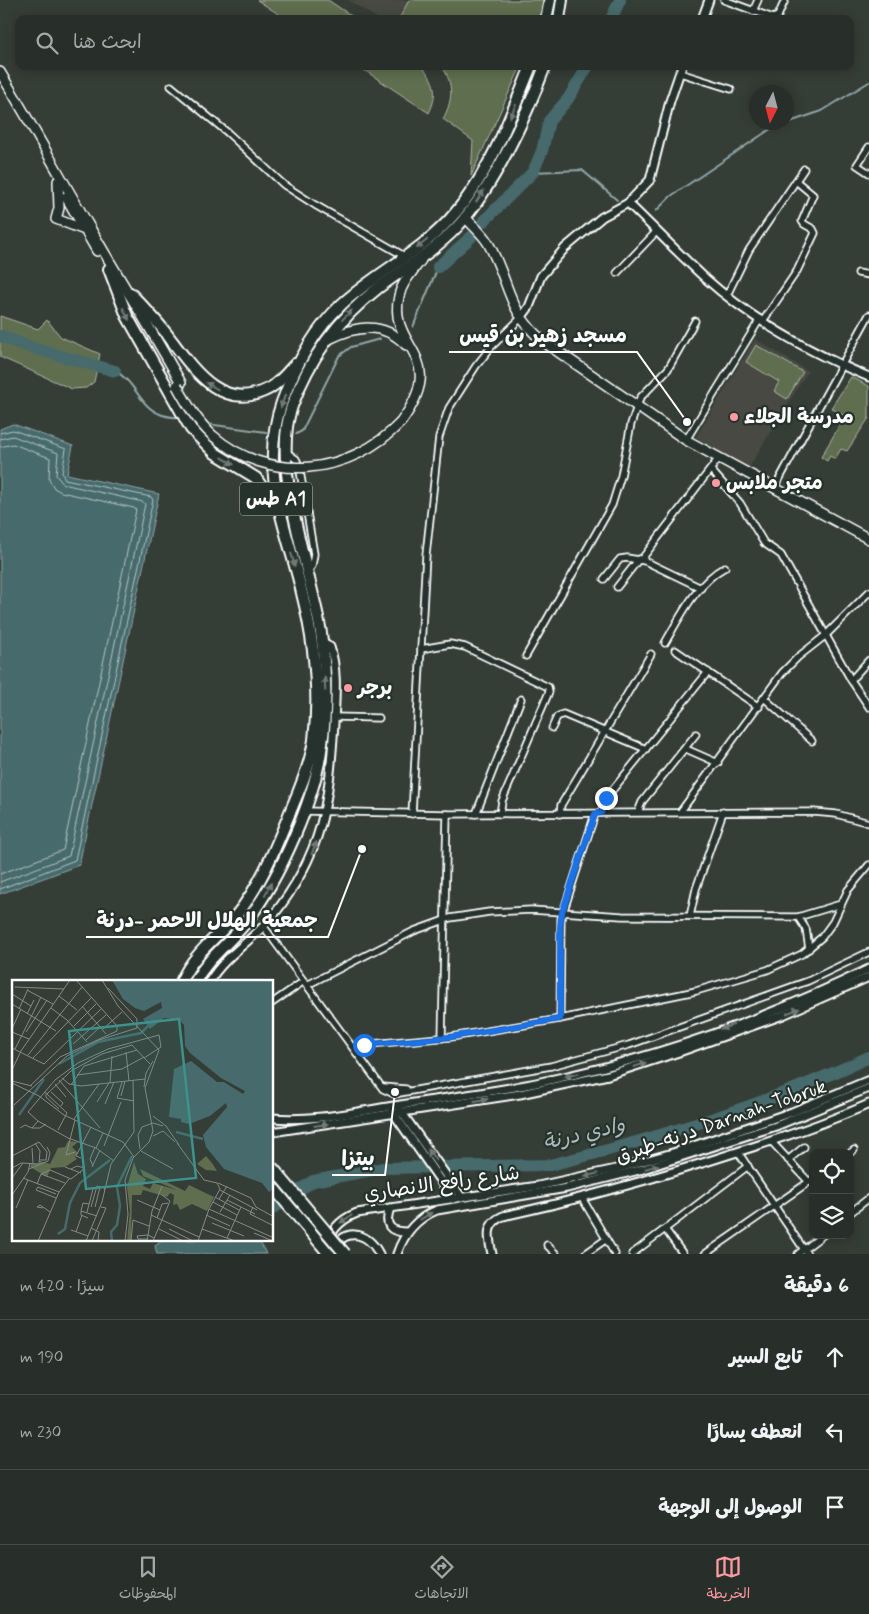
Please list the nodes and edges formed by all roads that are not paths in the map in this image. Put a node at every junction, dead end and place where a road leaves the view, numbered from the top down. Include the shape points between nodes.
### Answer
1 (550, 0) edge
2 (562, 0) edge
3 (709, 0) edge
4 (724, 0) edge
5 (758, 0) edge
6 (785, 0) edge
7 (753, 11) junction
8 (547, 15) edge
9 (560, 15) edge
10 (703, 15) edge
11 (764, 15) edge
12 (778, 15) edge
13 (529, 70) edge
14 (543, 70) edge
15 (681, 70) edge
16 (684, 70) edge
17 (0, 72) edge
18 (0, 82) edge
19 (171, 86) dead end
20 (731, 89) dead end
21 (869, 147) edge
22 (804, 170) dead end
23 (869, 173) edge
24 (58, 180) junction
25 (796, 181) junction
26 (628, 203) junction
27 (465, 217) junction
28 (83, 229) junction
29 (657, 231) junction
30 (406, 257) junction
31 (423, 258) junction
32 (108, 269) junction
33 (617, 273) dead end
34 (858, 273) dead end
35 (869, 274) edge
36 (130, 293) junction
37 (727, 295) junction
38 (518, 314) junction
39 (869, 315) edge
40 (761, 320) junction
41 (695, 322) dead end
42 (326, 340) junction
43 (300, 360) junction
44 (842, 366) junction
45 (868, 375) edge
46 (179, 384) junction
47 (638, 405) junction
48 (399, 421) junction
49 (686, 440) junction
50 (719, 458) junction
51 (711, 470) junction
52 (774, 489) junction
53 (282, 522) junction
54 (869, 539) edge
55 (640, 559) junction
56 (725, 567) dead end
57 (604, 579) dead end
58 (617, 586) dead end
59 (701, 588) junction
60 (869, 592) edge
61 (826, 635) junction
62 (322, 643) junction
63 (665, 643) dead end
64 (421, 649) junction
65 (676, 650) dead end
66 (651, 654) dead end
67 (526, 656) dead end
68 (869, 660) edge
69 (708, 672) junction
70 (851, 680) junction
71 (764, 698) junction
72 (521, 699) dead end
73 (759, 707) junction
74 (869, 707) edge
75 (334, 717) junction
76 (379, 718) dead end
77 (552, 728) dead end
78 (605, 732) junction
79 (696, 734) dead end
80 (812, 740) dead end
81 (646, 749) junction
82 (686, 749) junction
83 (718, 763) junction
84 (303, 811) junction
85 (325, 812) junction
86 (638, 812) junction
87 (681, 812) junction
88 (723, 812) junction
89 (412, 814) junction
90 (446, 814) junction
91 (476, 814) junction
92 (500, 814) junction
93 (560, 814) junction
94 (598, 814) junction
95 (869, 823) edge
96 (869, 865) edge
97 (841, 904) junction
98 (562, 912) junction
99 (690, 916) junction
100 (798, 917) junction
101 (444, 920) junction
102 (264, 927) junction
103 (809, 949) junction
104 (869, 952) edge
105 (869, 968) edge
106 (869, 977) edge
107 (183, 980) edge
108 (196, 980) edge
109 (211, 980) edge
110 (305, 983) junction
111 (274, 1002) edge
112 (560, 1019) junction
113 (442, 1038) junction
114 (354, 1049) junction
115 (869, 1080) edge
116 (869, 1088) edge
117 (869, 1104) edge
118 (393, 1106) junction
119 (808, 1113) junction
120 (400, 1116) junction
121 (274, 1118) edge
122 (815, 1126) junction
123 (274, 1132) edge
124 (771, 1141) junction
125 (804, 1147) dead end
126 (738, 1152) junction
127 (788, 1160) junction
128 (748, 1166) junction
129 (274, 1170) edge
130 (809, 1179) edge
131 (809, 1182) edge
132 (274, 1188) edge
133 (460, 1195) junction
134 (451, 1196) junction
135 (582, 1198) junction
136 (869, 1198) edge
137 (775, 1206) junction
138 (390, 1208) junction
139 (854, 1210) edge
140 (665, 1229) junction
141 (407, 1232) junction
142 (818, 1239) edge
143 (606, 1240) junction
144 (547, 1245) dead end
145 (805, 1252) edge
146 (325, 1254) edge
147 (330, 1254) edge
148 (344, 1254) edge
149 (379, 1254) edge
150 (397, 1254) edge
151 (492, 1254) edge
152 (556, 1254) edge
153 (585, 1254) edge
154 (615, 1254) edge
155 (632, 1254) edge
156 (683, 1254) edge
157 (705, 1254) edge
158 (798, 1254) edge

1 - 8 highway
2 - 9 highway
3 - 10 street
4 - 7 street
5 - 7 street
6 - 12 street
7 - 11 street
13 -> 30 highway, طس A1 via 501,136 466,198 441,228
27 -> 14 highway, طس A1 via 511,144
15 - 26 street via 653,174 646,186
16 - 20 street
17 - 36 main road
18 - 24 main road
19 - 30 street via 228,133 284,186
21 - 23 street via 858,164
22 - 25 street
24 - 28 main road
24 - 28 main road via 56,219
25 - 37 street via 749,250
25 - 40 street via 813,195 802,220 815,233 797,271
26 - 29 street
26 - 38 street via 602,217 565,248 541,276 530,302
27 - 31 highway, طس A1
27 - 38 main road via 488,243
28 - 32 main road
29 - 33 street
29 - 37 street
30 - 43 highway, طس A1 via 342,304 310,341
42 -> 31 highway, طس A1 via 364,299
31 - 48 main road via 406,279 399,295 400,327 417,355 421,375 417,397
32 - 46 main road
32 -> 53 highway via 127,316 192,429 214,453 250,473 261,483
34 - 35 street
43 -> 36 highway via 265,390 245,394 223,391 198,375
36 - 46 main road
37 - 40 street
38 - 47 main road via 544,342
38 - 64 street via 476,366 454,399 442,426 429,520
39 - 44 street
40 - 44 street
40 - 49 street
41 - 47 street via 670,366 642,394
42 - 48 main road via 350,329 368,327 393,334 406,344 414,360 416,379
42 - 62 highway, طس A1 via 288,416 284,450
43 -> 53 highway, طس A1 via 281,404 274,438 273,481
44 - 45 street
44 - 52 street
46 - 48 main road, bridge via 200,414 223,437 252,453 283,462 318,462 351,453
47 - 49 main road
47 - 67 street via 612,505
49 - 50 main road
50 - 51 street
50 - 52 main road
51 - 55 street
51 - 61 street via 740,503 764,543 781,554
52 - 54 main road
53 -> 107 highway, طس A1 via 302,592 314,654 317,708 312,754 266,868 244,905 198,954
55 - 57 street via 622,558
55 - 58 street
55 - 59 street
56 - 59 street
59 - 63 street via 686,606
60 - 61 street
61 - 70 street
61 - 71 street via 782,673
62 - 75 street via 330,647 333,660
84 -> 62 highway, طس A1 via 322,745 325,689
64 - 89 street
64 - 92 street via 450,644 465,647 548,687 549,692 502,801
65 - 69 street
66 - 78 street
68 - 70 street
69 - 73 street
69 - 81 street
70 - 74 street
71 - 73 street
71 - 80 street
72 - 91 street
73 - 83 street
75 - 76 street
75 - 85 street
77 - 78 street via 557,717 563,714
78 - 81 street
78 - 93 street via 561,805
79 - 82 street
81 - 94 street via 606,798
82 - 83 street
82 - 86 street via 642,802
83 - 87 street
84 - 85 street
108 -> 84 highway, طس A1 via 210,960 244,925 264,896
85 - 89 street
102 -> 85 street via 302,874
86 - 87 street
86 - 94 street
87 - 88 street
88 - 95 street via 826,812
88 - 99 street
89 - 90 street
90 - 91 street
90 - 101 street
91 - 92 street
92 - 93 street
93 - 94 street
94 - 98 street
96 - 97 street
97 - 100 street
97 - 103 street via 828,930
98 - 99 street
98 - 101 street via 501,910
98 - 112 street
99 - 100 street
100 - 103 street via 806,929
101 - 110 street via 402,936
101 - 113 street
102 - 109 street via 231,956
102 - 110 street
103 - 112 street via 786,963 731,982
104 - 114 street via 774,995 629,1045 550,1066 394,1094 382,1087
105 -> 118 street via 778,1009 614,1064 522,1086
120 -> 106 street via 542,1090 632,1068 783,1015
110 - 111 street
110 - 114 street
112 - 113 street
113 - 114 street via 370,1044
115 -> 133 street, شارع رافع الانصاري via 792,1112 646,1161 564,1181
116 - 119 street, درنه-طبرق Darnah-Tobruk
117 - 122 street
118 - 120 street
118 - 121 street via 314,1118
119 - 122 street
141 -> 119 street, درنه-طبرق Darnah-Tobruk via 424,1216 444,1208 539,1193 627,1174 704,1151
123 -> 120 street
133 -> 120 street
120 - 134 street
122 - 124 street
124 - 126 street
124 - 127 street
125 - 127 street
126 - 128 street
126 - 135 street via 642,1183
127 - 130 street
128 - 137 street
128 - 140 street
129 - 148 highway, bridge
131 - 137 street
132 - 147 highway, bridge
133 - 134 street, شارع رافع الانصاري
134 - 138 street, شارع رافع الانصاري
135 - 143 street
135 - 151 street via 498,1218 488,1238
136 - 139 street
137 - 145 street
137 - 157 street
138 - 141 street via 386,1220 388,1226 395,1232
138 -> 146 street, شارع رافع الانصاري via 363,1211 346,1218 329,1237
140 - 155 street
140 - 156 street
141 - 150 street, درنه-طبرق Darnah-Tobruk
142 - 145 street
143 - 153 street
143 - 154 street
144 - 152 street
145 - 158 street
147 - 149 street via 339,1241 355,1235 368,1239

